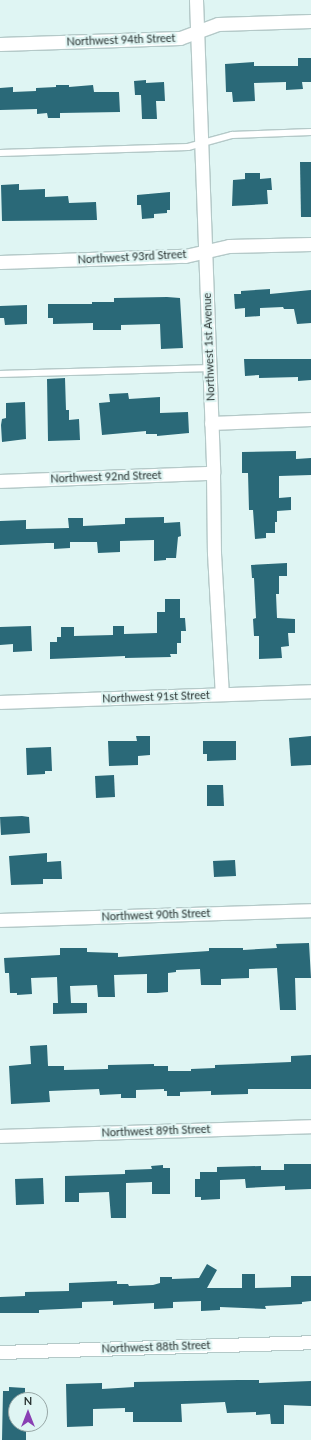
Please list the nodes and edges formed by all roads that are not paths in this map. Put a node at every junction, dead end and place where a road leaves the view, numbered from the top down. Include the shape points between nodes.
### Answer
1 (196, 0) edge
2 (311, 21) edge
3 (197, 31) junction
4 (0, 44) edge
5 (311, 132) edge
6 (202, 144) junction
7 (0, 153) edge
8 (311, 244) edge
9 (205, 251) junction
10 (0, 262) edge
11 (209, 368) junction
12 (0, 374) edge
13 (311, 419) edge
14 (211, 423) junction
15 (213, 473) junction
16 (0, 481) edge
17 (311, 691) edge
18 (222, 694) junction
19 (0, 702) edge
20 (311, 910) edge
21 (0, 920) edge
22 (311, 1126) edge
23 (0, 1136) edge
24 (311, 1342) edge
25 (0, 1352) edge

1 - 3 street, Northwest 1st Avenue
2 - 3 street, Northwest 94th Street via 218,24
3 - 4 street, Northwest 94th Street via 180,38
3 - 6 street, Northwest 1st Avenue
5 - 6 lane via 232,136
6 - 7 lane via 188,147
6 - 9 street, Northwest 1st Avenue
8 - 9 street, Northwest 93rd Street via 229,246
9 - 10 street, Northwest 93rd Street via 185,256
9 - 11 street, Northwest 1st Avenue
11 - 12 lane
11 - 14 street, Northwest 1st Avenue
13 - 14 street
14 - 15 street, Northwest 1st Avenue
15 - 16 street, Northwest 92nd Street
15 - 18 street, Northwest 1st Avenue via 214,553
17 - 18 street, Northwest 91st Street
18 - 19 street, Northwest 91st Street
20 - 21 street, Northwest 90th Street
22 - 23 street, Northwest 89th Street
24 - 25 street, Northwest 88th Street

